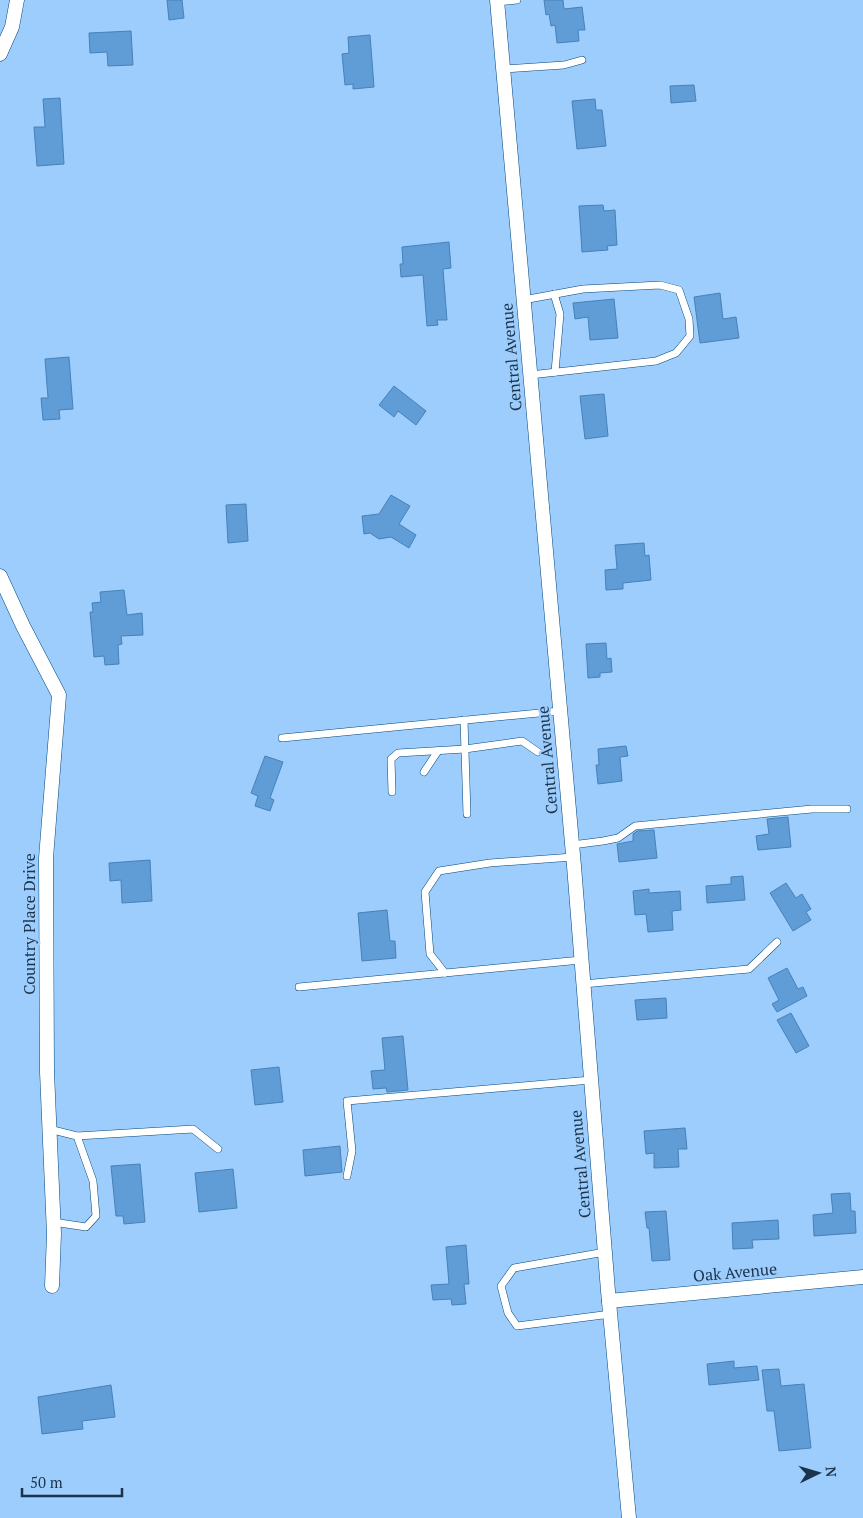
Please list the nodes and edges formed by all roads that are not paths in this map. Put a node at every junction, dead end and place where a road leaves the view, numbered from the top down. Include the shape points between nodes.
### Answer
1 (17, 0) edge
2 (517, 0) edge
3 (497, 1) edge
4 (0, 54) edge
5 (582, 60) dead end
6 (503, 69) junction
7 (554, 294) junction
8 (523, 300) junction
9 (555, 372) junction
10 (530, 375) junction
11 (0, 576) edge
12 (560, 711) junction
13 (464, 720) junction
14 (282, 738) dead end
15 (465, 749) junction
16 (438, 751) junction
17 (538, 752) dead end
18 (424, 772) dead end
19 (392, 792) dead end
20 (847, 809) dead end
21 (467, 814) dead end
22 (572, 851) junction
23 (777, 942) dead end
24 (581, 960) junction
25 (445, 973) junction
26 (584, 984) junction
27 (299, 986) dead end
28 (591, 1080) junction
29 (50, 1129) junction
30 (77, 1136) junction
31 (218, 1149) dead end
32 (347, 1176) dead end
33 (53, 1222) junction
34 (605, 1252) junction
35 (863, 1277) edge
36 (52, 1286) dead end
37 (610, 1308) junction
38 (629, 1518) edge

1 - 4 street via 12,27
2 - 3 lane
3 - 6 street, Central Avenue
5 - 6 lane
6 - 8 street, Central Avenue
7 - 8 lane
7 - 9 lane via 560,314
7 - 9 lane via 583,289 660,285 679,290 689,319 690,336 676,353 656,361
8 - 10 street, Central Avenue
9 - 10 lane
10 - 12 street, Central Avenue
11 - 29 street, Country Place Drive via 59,695 46,858
12 - 13 lane
12 - 22 street, Central Avenue
13 - 14 lane
13 - 15 lane
15 - 16 lane
15 - 17 lane via 522,741
15 - 21 lane
16 - 18 lane
16 - 19 lane via 398,753 391,759
20 - 22 lane via 812,809 636,826 618,838
22 - 24 street, Central Avenue
22 - 25 lane via 439,871 425,892 430,954
23 - 26 lane via 749,969
24 - 25 lane
24 - 26 street, Central Avenue
25 - 27 lane
26 - 28 street, Central Avenue
28 - 32 lane via 347,1101 352,1150
28 - 34 street, Central Avenue
29 - 30 lane
29 - 33 street, Country Place Drive
30 - 31 lane via 193,1129
30 - 33 lane via 93,1181 96,1216 86,1227
33 - 36 street, Country Place Drive
34 - 37 street, Central Avenue
34 - 37 lane via 514,1268 501,1286 508,1313 518,1326
35 - 37 street, Oak Avenue
37 - 38 street, Central Avenue

